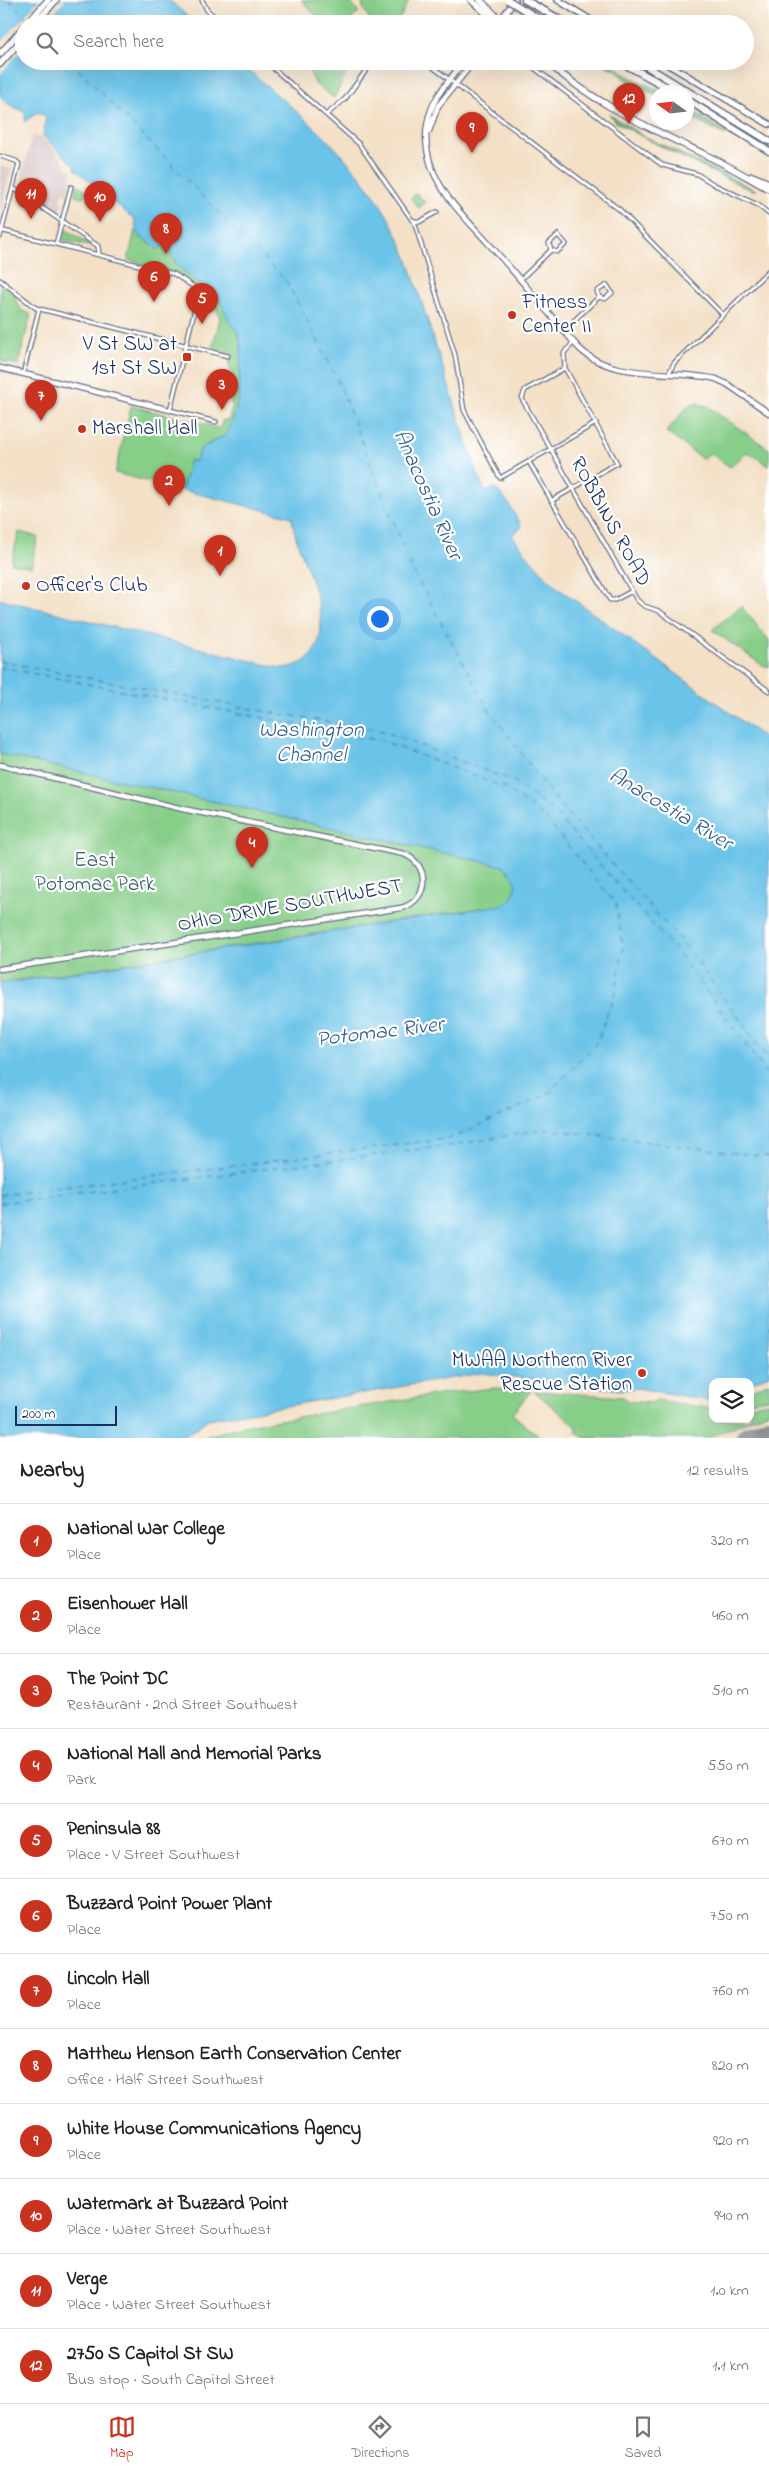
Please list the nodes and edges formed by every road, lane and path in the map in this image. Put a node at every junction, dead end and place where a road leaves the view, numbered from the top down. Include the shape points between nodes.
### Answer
1 (48, 0) edge
2 (56, 0) edge
3 (201, 0) edge
4 (470, 0) edge
5 (480, 0) edge
6 (508, 0) edge
7 (515, 0) edge
8 (525, 0) edge
9 (558, 0) edge
10 (35, 15) edge
11 (43, 15) edge
12 (213, 15) edge
13 (488, 15) edge
14 (493, 15) edge
15 (505, 15) edge
16 (532, 15) edge
17 (551, 15) edge
18 (582, 15) edge
19 (15, 37) edge
20 (15, 47) edge
21 (0, 54) edge
22 (0, 64) edge
23 (276, 70) edge
24 (367, 70) edge
25 (438, 70) edge
26 (456, 70) edge
27 (467, 70) edge
28 (537, 70) edge
29 (558, 70) edge
30 (636, 70) edge
31 (653, 70) edge
32 (677, 70) edge
33 (449, 78) junction
34 (456, 84) junction
35 (663, 85) edge
36 (694, 104) edge
37 (326, 115) junction
38 (769, 124) edge
39 (426, 140) junction
40 (769, 141) edge
41 (769, 151) edge
42 (0, 156) edge
43 (738, 171) junction
44 (769, 183) edge
45 (71, 187) dead end
46 (13, 188) junction
47 (769, 189) edge
48 (437, 212) dead end
49 (769, 214) edge
50 (62, 220) junction
51 (414, 221) junction
52 (1, 230) edge
53 (0, 237) edge
54 (56, 244) junction
55 (551, 250) junction
56 (99, 254) junction
57 (768, 272) edge
58 (0, 280) edge
59 (520, 280) junction
60 (599, 297) junction
61 (39, 309) junction
62 (723, 315) junction
63 (564, 330) junction
64 (574, 342) junction
65 (186, 346) junction
66 (228, 356) dead end
67 (0, 368) edge
68 (565, 368) junction
69 (669, 373) junction
70 (23, 374) junction
71 (170, 410) junction
72 (769, 413) edge
73 (216, 422) dead end
74 (596, 423) junction
75 (552, 450) junction
76 (529, 462) junction
77 (574, 488) junction
78 (551, 501) junction
79 (632, 591) junction
80 (769, 691) edge
81 (0, 765) edge
82 (0, 969) edge

1 - 10 main road
2 - 11 main road
3 - 12 street
4 - 13 main road
5 - 14 main road
6 - 16 highway, bridge
7 - 15 main road
8 - 17 highway
9 - 18 main road
19 - 21 main road
20 - 22 main road
23 - 37 street
24 - 37 street via 345,99
25 - 33 street
26 - 33 street
27 - 34 street
28 - 49 street via 662,165 697,174 714,186 758,205
29 - 43 main road via 614,109
30 - 35 highway
31 - 40 highway
32 - 38 main road
33 - 34 street
33 - 39 street via 430,110
34 - 39 street via 434,112
34 - 62 street via 625,214
36 - 41 highway
37 - 51 street via 362,148
39 - 59 street via 431,166 442,189
42 - 46 street via 18,162
43 - 44 main road
43 - 47 main road
45 - 50 street
46 - 50 street
46 - 52 street
48 - 51 street via 421,221
50 - 54 street
50 - 56 street via 98,246
51 - 76 street via 455,355 462,401 469,421 500,478
52 - 53 street
52 - 54 street
54 - 56 street
55 - 55 street via 557,252 566,244 558,235 549,243
55 - 59 street
56 - 65 street via 179,276 198,293
57 - 62 street
58 - 61 street
59 - 63 street
60 - 60 street via 605,299 612,292 607,285 597,291
60 - 63 street
61 - 65 street
61 - 70 street
62 - 69 street via 674,363
63 - 64 street
64 - 68 street via 564,353
64 - 69 street via 590,358 603,365
65 - 66 street
65 - 71 street
67 - 70 street
68 - 74 street
68 - 75 street, ROBBINS ROAD via 525,390 522,395
69 - 72 street via 721,381
70 - 71 street
71 - 73 street
74 - 75 street
74 - 77 street via 616,463
75 - 76 street
75 - 77 street, ROBBINS ROAD
76 - 78 street
77 - 78 street
77 - 79 street, ROBBINS ROAD
78 - 79 street via 610,601
79 - 80 street, ROBBINS ROAD via 642,605 659,610
81 - 82 street, OHIO DRIVE SOUTHWEST via 183,809 404,854 418,863 424,878 420,894 405,907

